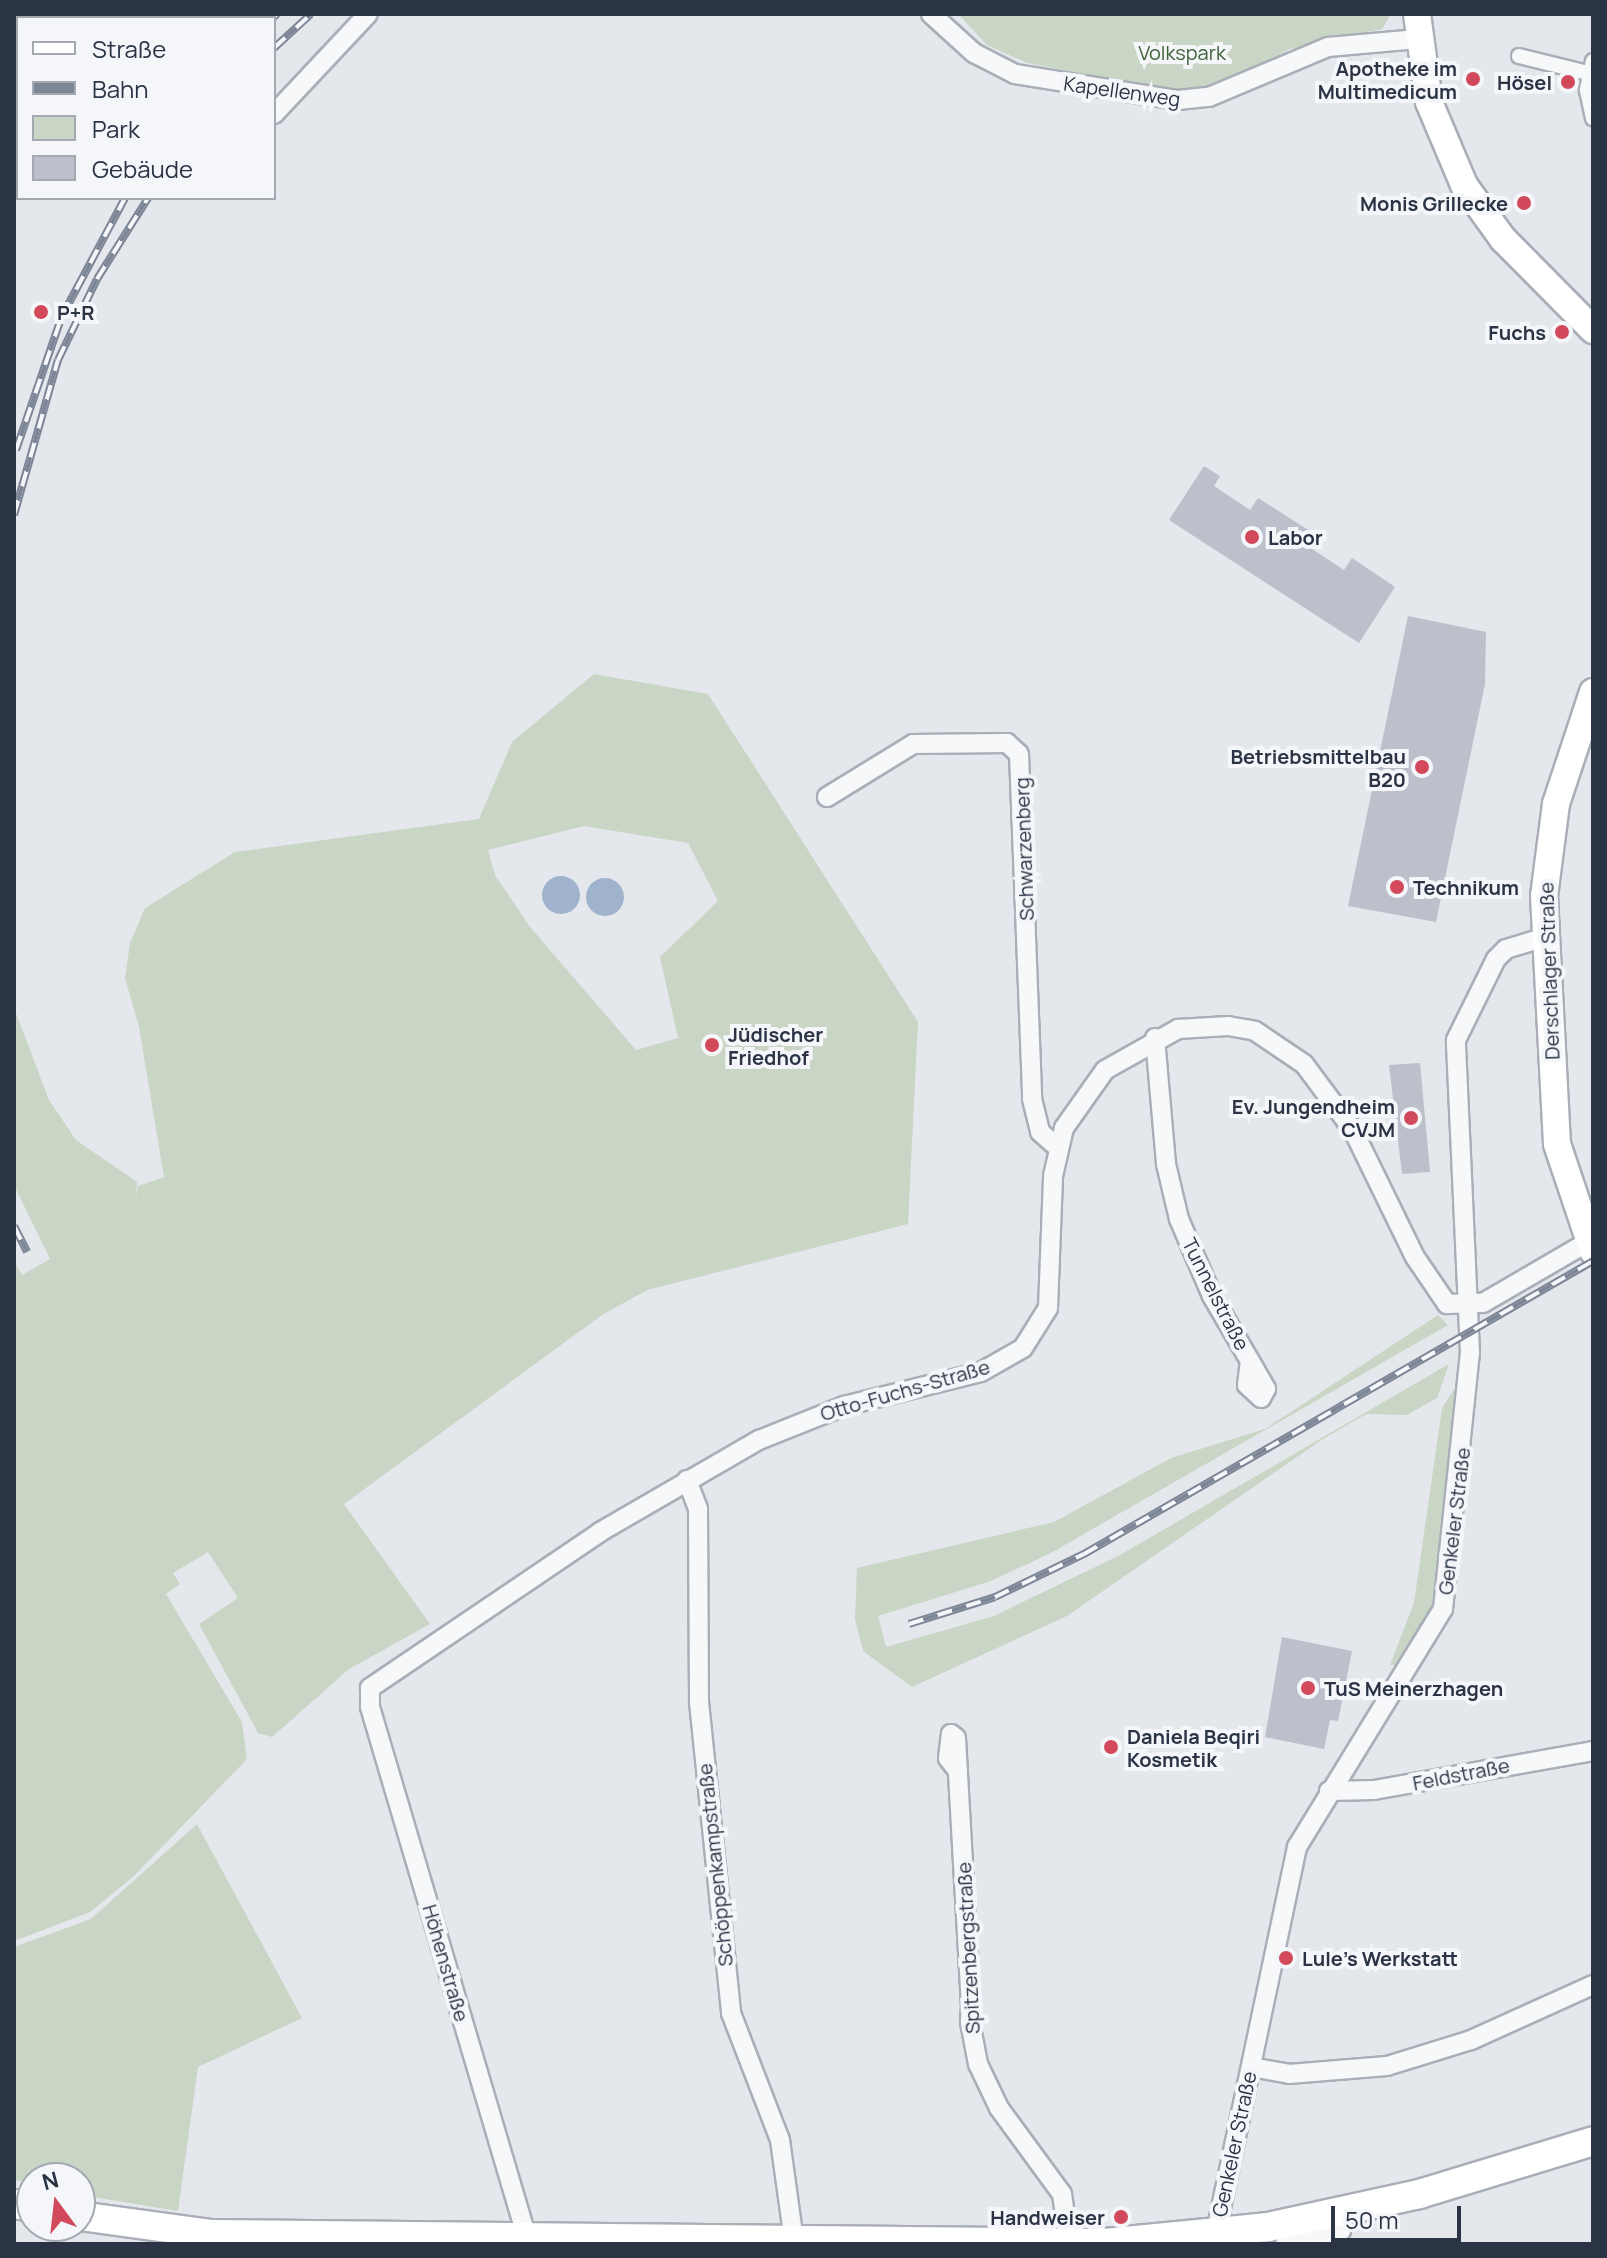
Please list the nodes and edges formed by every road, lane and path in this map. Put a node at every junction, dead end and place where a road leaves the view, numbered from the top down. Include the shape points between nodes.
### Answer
1 (368, 14) edge
2 (931, 14) edge
3 (1418, 27) edge
4 (1519, 56) dead end
5 (1590, 67) edge
6 (276, 112) edge
7 (1593, 118) edge
8 (1593, 330) edge
9 (1593, 692) edge
10 (827, 797) dead end
11 (1546, 937) junction
12 (1155, 1038) junction
13 (1057, 1147) junction
14 (1591, 1247) edge
15 (1470, 1307) junction
16 (1250, 1361) dead end
17 (687, 1480) junction
18 (370, 1688) joint
19 (1593, 1751) edge
20 (958, 1771) dead end
21 (1329, 1791) junction
22 (1593, 1985) edge
23 (1251, 2067) junction
24 (1593, 2141) edge
25 (1345, 2211) junction
26 (96, 2218) edge
27 (527, 2238) junction
28 (278, 2239) edge
29 (1214, 2239) edge
30 (794, 2241) junction
31 (1069, 2243) edge
32 (1285, 2244) edge

1 - 6 street
2 - 3 street, Kapellenweg via 974,53 1015,74 1178,100 1209,97 1328,47
3 - 8 main road via 1429,102 1464,185 1503,239
4 - 5 street
5 - 7 street
9 - 11 main road, Derschlager Straße via 1549,839
10 - 13 street, Schwarzenberg via 913,744 1007,743 1019,754 1032,1099 1040,1132
11 - 14 main road, Derschlager Straße via 1557,1144
11 - 15 street, Genkeler Straße via 1506,949 1496,959 1456,1040
12 - 13 street, Otto-Fuchs-Straße via 1094,1081
12 - 15 street, Otto-Fuchs-Straße via 1201,1025 1228,1026 1292,1051 1353,1130 1438,1295 1447,1304
12 - 16 street, Tunnelstraße via 1166,1164 1179,1219
13 - 17 street, Otto-Fuchs-Straße via 1048,1308 1023,1348 981,1372 811,1417
14 - 15 street
15 - 21 street, Genkeler Straße via 1467,1391 1443,1609
17 - 18 street, Otto-Fuchs-Straße via 521,1582
17 - 30 street, Schöppenkampstraße via 698,1509 699,1702 731,2013 780,2140
18 - 27 street, Höhenstraße via 370,1707
19 - 21 street, Feldstraße via 1374,1790
20 - 31 street, Spitzenbergstraße via 975,2053 999,2108 1062,2194
21 - 23 street, Genkeler Straße via 1297,1847
22 - 23 street via 1471,2040 1400,2063 1289,2074
23 - 29 street, Genkeler Straße
24 - 25 main road
25 - 29 main road
25 - 32 street via 1341,2231
26 - 28 main road
27 - 28 main road
27 - 30 main road
29 - 31 main road
30 - 31 main road

